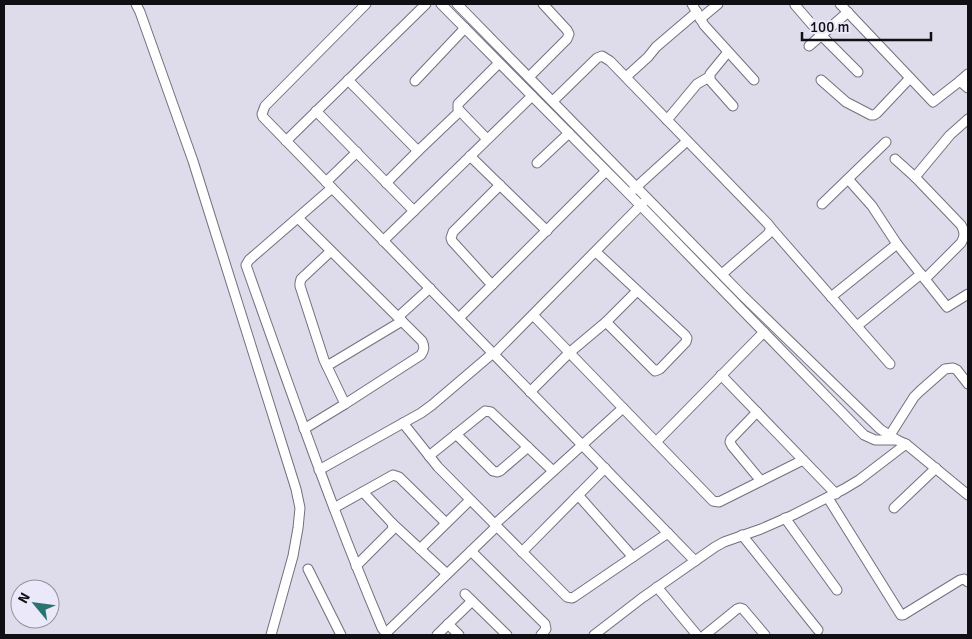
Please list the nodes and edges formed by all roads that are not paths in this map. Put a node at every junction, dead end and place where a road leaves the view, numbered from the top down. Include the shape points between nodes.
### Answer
1 (136, 4) edge
2 (366, 4) edge
3 (426, 4) edge
4 (441, 4) edge
5 (457, 4) edge
6 (543, 4) edge
7 (692, 4) edge
8 (718, 4) edge
9 (840, 4) edge
10 (795, 6) dead end
11 (848, 12) junction
12 (698, 16) junction
13 (465, 28) junction
14 (821, 35) junction
15 (809, 46) dead end
16 (728, 52) junction
17 (499, 63) junction
18 (858, 72) dead end
19 (968, 74) edge
20 (529, 77) junction
21 (709, 77) junction
22 (626, 78) junction
23 (910, 78) junction
24 (348, 80) junction
25 (754, 80) dead end
26 (821, 80) dead end
27 (415, 81) dead end
28 (960, 81) junction
29 (968, 88) edge
30 (532, 96) junction
31 (554, 101) junction
32 (733, 106) dead end
33 (316, 111) junction
34 (460, 111) junction
35 (968, 119) edge
36 (667, 120) junction
37 (568, 133) junction
38 (487, 139) junction
39 (286, 141) junction
40 (687, 141) junction
41 (886, 142) dead end
42 (418, 151) junction
43 (357, 152) junction
44 (470, 156) junction
45 (895, 158) dead end
46 (537, 163) dead end
47 (606, 171) junction
48 (915, 177) junction
49 (848, 179) junction
50 (386, 183) junction
51 (329, 185) junction
52 (500, 185) junction
53 (636, 186) junction
54 (629, 194) junction
55 (648, 198) junction
56 (822, 204) dead end
57 (641, 206) junction
58 (414, 211) junction
59 (298, 218) junction
60 (771, 228) junction
61 (546, 231) junction
62 (383, 241) junction
63 (897, 244) junction
64 (331, 251) junction
65 (596, 252) junction
66 (722, 274) junction
67 (923, 277) junction
68 (492, 285) junction
69 (430, 288) junction
70 (638, 291) junction
71 (968, 294) edge
72 (831, 297) junction
73 (533, 315) junction
74 (459, 318) junction
75 (400, 319) junction
76 (606, 322) junction
77 (857, 326) junction
78 (764, 332) junction
79 (569, 353) junction
80 (493, 354) junction
81 (890, 364) dead end
82 (327, 366) junction
83 (721, 375) junction
84 (968, 384) edge
85 (530, 392) junction
86 (345, 404) junction
87 (623, 408) junction
88 (757, 412) junction
89 (403, 423) junction
90 (304, 429) junction
91 (456, 434) junction
92 (894, 438) junction
93 (656, 442) junction
94 (582, 444) junction
95 (906, 444) junction
96 (528, 447) junction
97 (429, 456) junction
98 (803, 460) junction
99 (605, 468) junction
100 (936, 468) junction
101 (319, 470) junction
102 (553, 471) junction
103 (761, 481) junction
104 (363, 492) junction
105 (578, 495) junction
106 (968, 495) edge
107 (832, 496) junction
108 (470, 500) junction
109 (334, 508) junction
110 (894, 508) dead end
111 (785, 518) junction
112 (392, 522) junction
113 (446, 523) junction
114 (496, 525) junction
115 (668, 533) junction
116 (742, 535) junction
117 (420, 549) junction
118 (471, 551) junction
119 (522, 552) junction
120 (633, 557) junction
121 (695, 561) junction
122 (356, 566) junction
123 (308, 569) dead end
124 (447, 574) junction
125 (968, 582) edge
126 (658, 588) junction
127 (838, 590) dead end
128 (465, 594) dead end
129 (472, 601) junction
130 (448, 624) junction
131 (818, 630) dead end
132 (386, 634) edge
133 (271, 635) edge
134 (341, 635) edge
135 (437, 635) edge
136 (459, 635) edge
137 (507, 635) edge
138 (541, 635) edge
139 (594, 635) edge
140 (697, 635) edge
141 (705, 635) edge
142 (764, 635) edge

1 - 133 street via 193,161 296,489 300,508 298,528
2 - 39 street via 265,106 264,118
3 - 24 street
4 - 13 street
5 - 20 street
6 - 20 street via 568,30 568,34
7 - 12 street
8 - 12 street
9 - 11 street
10 - 14 street
11 - 14 street
11 - 23 street
12 - 16 street
12 - 22 street via 656,47
13 - 17 street
13 - 27 street
14 - 15 street
14 - 18 street
16 - 21 street
16 - 25 street
17 - 30 street
17 - 34 street via 458,104
19 - 28 street
20 - 31 street
21 - 32 street
21 - 36 street via 697,84
22 - 31 street via 602,56
22 - 36 street
23 - 26 street via 874,115 846,102
23 - 28 street via 933,102
24 - 33 street
24 - 42 street
28 - 29 street
30 - 37 street
30 - 38 street
31 - 53 street
33 - 39 street
33 - 43 street
34 - 38 street
34 - 42 street
35 - 48 street
36 - 40 street
37 - 46 street
37 - 47 street
38 - 44 street
39 - 51 street
40 - 53 street
40 - 60 street
41 - 49 street
42 - 50 street
43 - 50 street
43 - 51 street
44 - 52 street
44 - 58 street
45 - 48 street
47 - 54 street
47 - 61 street
48 - 67 street via 964,231 961,243
49 - 56 street
49 - 63 street via 872,206
50 - 58 street
51 - 59 street
51 - 62 street
52 - 61 street
52 - 68 street via 453,232 451,238
53 - 54 street
53 - 55 street
54 - 57 street
55 - 57 street
55 - 66 street
57 - 65 street
57 - 78 street
58 - 62 street
59 - 64 street
59 - 90 street via 249,260 246,268
60 - 66 street
60 - 72 street
61 - 68 street
62 - 69 street
63 - 67 street
63 - 72 street
64 - 75 street
64 - 82 street via 300,282
65 - 70 street
65 - 73 street
66 - 92 street
67 - 71 street via 947,307
67 - 77 street
68 - 74 street
69 - 74 street
69 - 75 street
70 - 76 street
70 - 76 street via 685,335 685,344 655,371
72 - 77 street
73 - 79 street
73 - 80 street
74 - 80 street
75 - 82 street
75 - 86 street via 422,341 424,351
76 - 79 street
77 - 81 street
78 - 83 street
78 - 92 street via 864,435 875,440
79 - 85 street
79 - 87 street
80 - 85 street
80 - 89 street via 432,405
82 - 86 street
83 - 88 street
83 - 93 street
84 - 92 street via 957,370 945,369 914,397
85 - 94 street
86 - 90 street
87 - 93 street
87 - 94 street
88 - 98 street
88 - 103 street via 730,442
89 - 97 street
89 - 101 street
90 - 101 street
91 - 96 street via 488,411
91 - 96 street via 497,472
91 - 97 street
92 - 95 street
93 - 103 street via 713,501 719,502
94 - 99 street
94 - 102 street
95 - 100 street
95 - 107 street
96 - 102 street
97 - 108 street
98 - 103 street
98 - 107 street
99 - 105 street
99 - 115 street
100 - 106 street
100 - 110 street
101 - 109 street
102 - 114 street
104 - 109 street
104 - 112 street
104 - 113 street via 396,475
105 - 119 street
105 - 120 street
107 - 111 street
107 - 125 street via 901,615 960,580
108 - 113 street
108 - 114 street
109 - 122 street
111 - 116 street
111 - 127 street
112 - 117 street
112 - 122 street via 392,530
113 - 117 street
114 - 118 street
114 - 119 street
115 - 120 street
115 - 121 street
116 - 121 street via 724,542
116 - 131 street
117 - 124 street
118 - 124 street
118 - 138 street via 545,624 546,629
119 - 120 street via 569,598
121 - 126 street
122 - 132 street
123 - 134 street
124 - 132 street
126 - 139 street
126 - 140 street
128 - 129 street
129 - 130 street
129 - 137 street
130 - 135 street
130 - 136 street
141 - 142 street via 740,608

